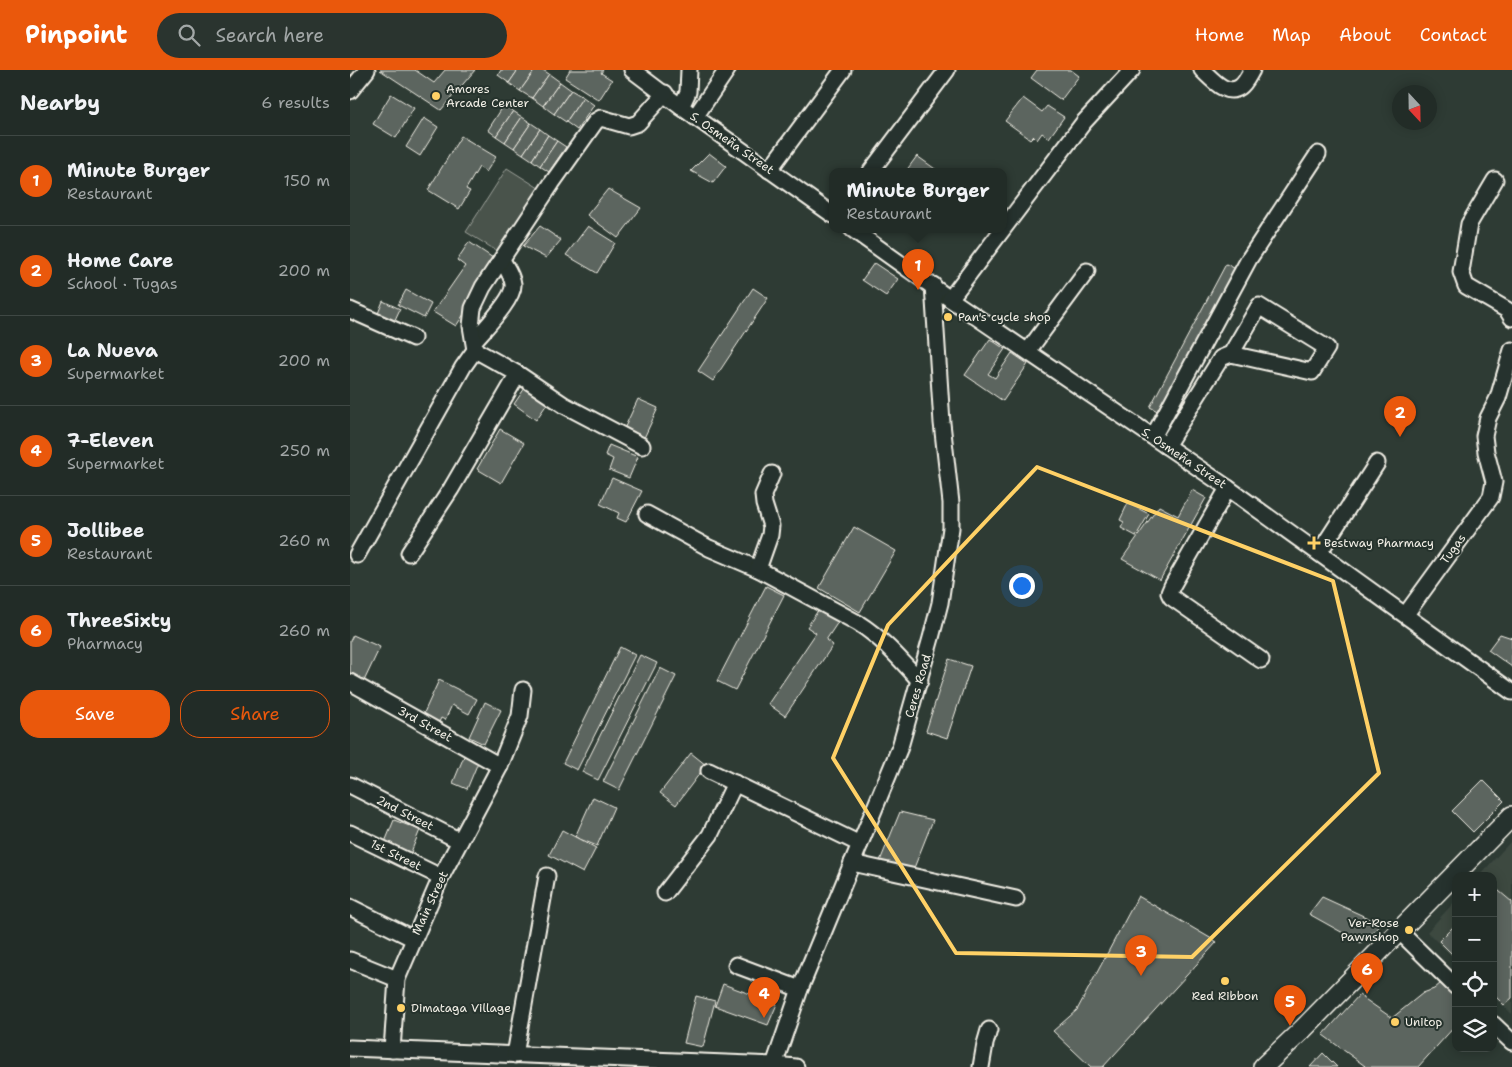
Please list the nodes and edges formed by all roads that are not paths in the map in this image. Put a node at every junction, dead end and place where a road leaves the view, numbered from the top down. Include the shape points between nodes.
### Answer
1 (367, 70) edge
2 (632, 70) edge
3 (689, 70) edge
4 (727, 70) edge
5 (844, 70) edge
6 (947, 70) edge
7 (1132, 70) edge
8 (1202, 70) edge
9 (1252, 70) edge
10 (350, 91) edge
11 (665, 93) junction
12 (681, 107) junction
13 (695, 116) junction
14 (1318, 154) dead end
15 (872, 168) edge
16 (769, 170) junction
17 (1495, 180) dead end
18 (829, 212) edge
19 (1007, 224) edge
20 (858, 233) edge
21 (1000, 233) edge
22 (502, 260) junction
23 (1087, 272) dead end
24 (933, 285) junction
25 (950, 299) junction
26 (350, 310) edge
27 (1512, 318) edge
28 (413, 338) dead end
29 (474, 346) junction
30 (1512, 350) edge
31 (1028, 351) junction
32 (1231, 354) junction
33 (518, 374) junction
34 (1153, 437) junction
35 (642, 446) dead end
36 (1166, 446) junction
37 (1377, 463) dead end
38 (772, 474) dead end
39 (1228, 488) junction
40 (646, 514) dead end
41 (409, 553) dead end
42 (1319, 553) junction
43 (357, 555) dead end
44 (758, 569) junction
45 (1406, 614) junction
46 (1262, 660) dead end
47 (920, 681) junction
48 (350, 682) edge
49 (523, 690) dead end
50 (1512, 692) edge
51 (500, 766) junction
52 (709, 771) dead end
53 (735, 783) junction
54 (350, 785) edge
55 (1512, 816) edge
56 (350, 833) edge
57 (460, 841) junction
58 (860, 844) junction
59 (852, 864) junction
60 (547, 876) dead end
61 (441, 877) junction
62 (665, 893) dead end
63 (1016, 900) dead end
64 (350, 907) edge
65 (1399, 932) junction
66 (414, 939) junction
67 (350, 960) edge
68 (736, 965) dead end
69 (397, 979) junction
70 (1452, 983) edge
71 (800, 989) junction
72 (1497, 1028) edge
73 (989, 1030) dead end
74 (1512, 1041) edge
75 (350, 1048) edge
76 (392, 1050) junction
77 (515, 1055) junction
78 (774, 1065) junction
79 (796, 1067) edge
80 (981, 1067) edge
81 (1263, 1067) edge

1 - 10 street
2 - 11 street, S. Osmeña Street
3 - 12 street via 688,92
4 - 13 street
5 - 16 street
6 - 15 street
7 - 19 street via 1084,122
8 - 9 street via 1222,88 1232,90 1241,87
11 - 12 street, S. Osmeña Street
11 - 22 street via 638,123 629,126 601,118 596,121
12 - 13 street, S. Osmeña Street
13 - 16 street, S. Osmeña Street
14 - 34 street via 1249,259
16 - 18 street, S. Osmeña Street
17 - 27 street via 1469,224 1461,272 1466,286 1507,310
20 - 24 street, S. Osmeña Street
21 - 25 street
22 - 29 street via 473,308
22 - 29 street via 514,286 510,297
23 - 31 street
24 - 25 street, S. Osmeña Street
24 - 47 street, Ceres Road via 951,528 940,603
25 - 31 street, S. Osmeña Street
26 - 28 street
29 - 33 street
29 - 43 street
30 - 45 street, Tugas via 1484,436 1494,482 1491,497
31 - 34 street, S. Osmeña Street
32 - 32 street via 1312,372 1327,348 1260,306
32 - 36 street via 1221,358
33 - 35 street via 564,405
33 - 41 street via 451,489
34 - 36 street, S. Osmeña Street
36 - 39 street, S. Osmeña Street
37 - 42 street
38 - 44 street via 763,495 771,526 770,535
39 - 42 street, S. Osmeña Street
39 - 46 street via 1169,593
40 - 44 street via 709,548
42 - 45 street, S. Osmeña Street
44 - 47 street via 870,631
45 - 50 street, S. Osmeña Street
47 - 58 street, Ceres Road via 900,748
48 - 51 street, 3rd Street
49 - 51 street, Main Street via 520,716
51 - 57 street, Main Street
52 - 53 street
53 - 58 street
53 - 62 street via 710,835
54 - 57 street, 2nd Street
55 - 65 main road
56 - 61 street, 1st Street
57 - 61 street, Main Street
58 - 59 street, Ceres Road
59 - 63 street
59 - 71 street, Ceres Road
60 - 77 street
61 - 66 street, Main Street
64 - 66 street
65 - 70 street
65 - 81 main road
66 - 69 street, Main Street
67 - 69 street
68 - 71 street
69 - 76 street, Main Street
71 - 78 street, Ceres Road
72 - 74 street
73 - 80 street
75 - 76 street
76 - 77 street
77 - 78 street
78 - 79 street

